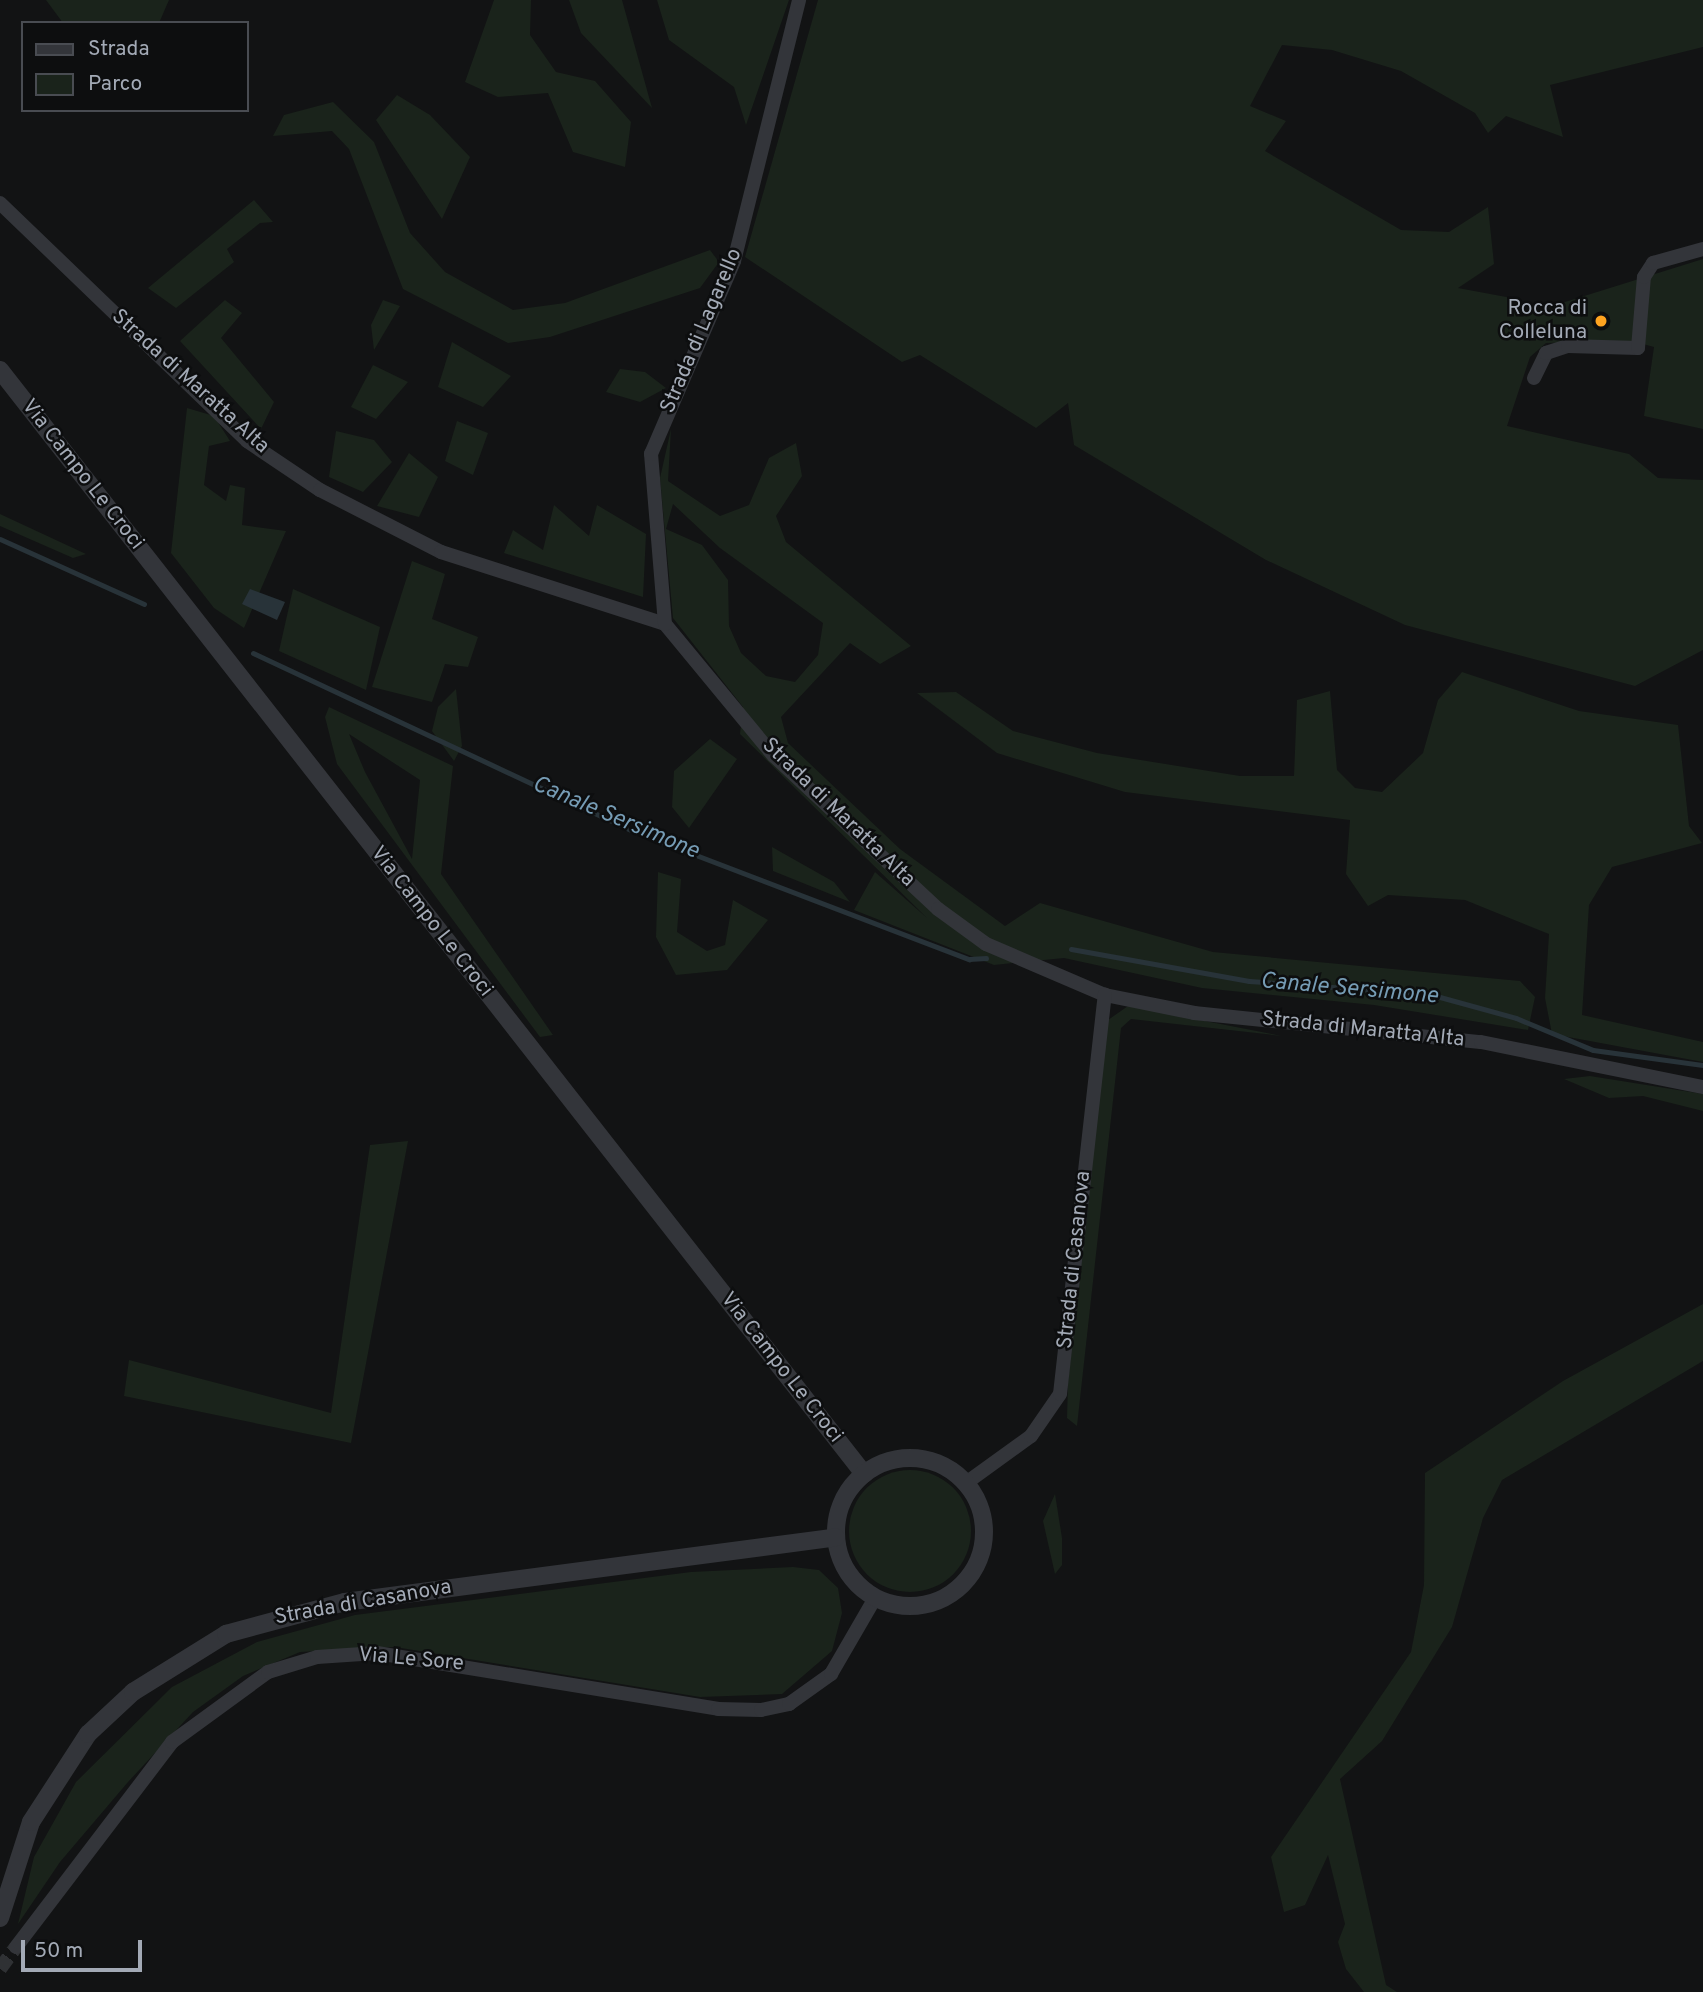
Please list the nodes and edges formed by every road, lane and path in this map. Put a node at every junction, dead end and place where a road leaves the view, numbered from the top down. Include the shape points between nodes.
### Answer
1 (799, 0) edge
2 (0, 203) edge
3 (1703, 249) edge
4 (0, 370) edge
5 (1534, 378) dead end
6 (665, 624) junction
7 (1105, 995) junction
8 (1703, 1087) edge
9 (864, 1474) junction
10 (967, 1483) junction
11 (836, 1537) junction
12 (875, 1598) junction
13 (0, 1916) edge
14 (16, 1947) tunnel mouth

1 - 6 street, Strada di Lagarello via 734,261 651,454
2 - 6 street, Strada di Maratta Alta via 247,441 320,490 441,552
3 - 5 street via 1653,263 1644,277 1638,348 1568,345 1546,353
4 - 9 street, Via Campo Le Croci
6 - 7 street, Strada di Maratta Alta via 774,756 938,909 986,944
7 - 8 street, Strada di Maratta Alta via 1194,1013 1481,1042
7 - 10 street, Strada di Casanova via 1060,1394 1031,1436
9 - 10 street via 889,1461 917,1458 944,1466
9 - 11 street via 842,1502
10 - 12 street via 985,1531 968,1579 925,1605
11 - 12 street via 847,1573
11 - 13 street, Strada di Casanova via 334,1604 226,1634 133,1692 88,1734 31,1822
12 - 14 street, Via Le Sore via 831,1674 789,1704 761,1710 718,1709 377,1653 317,1657 268,1672 172,1742

